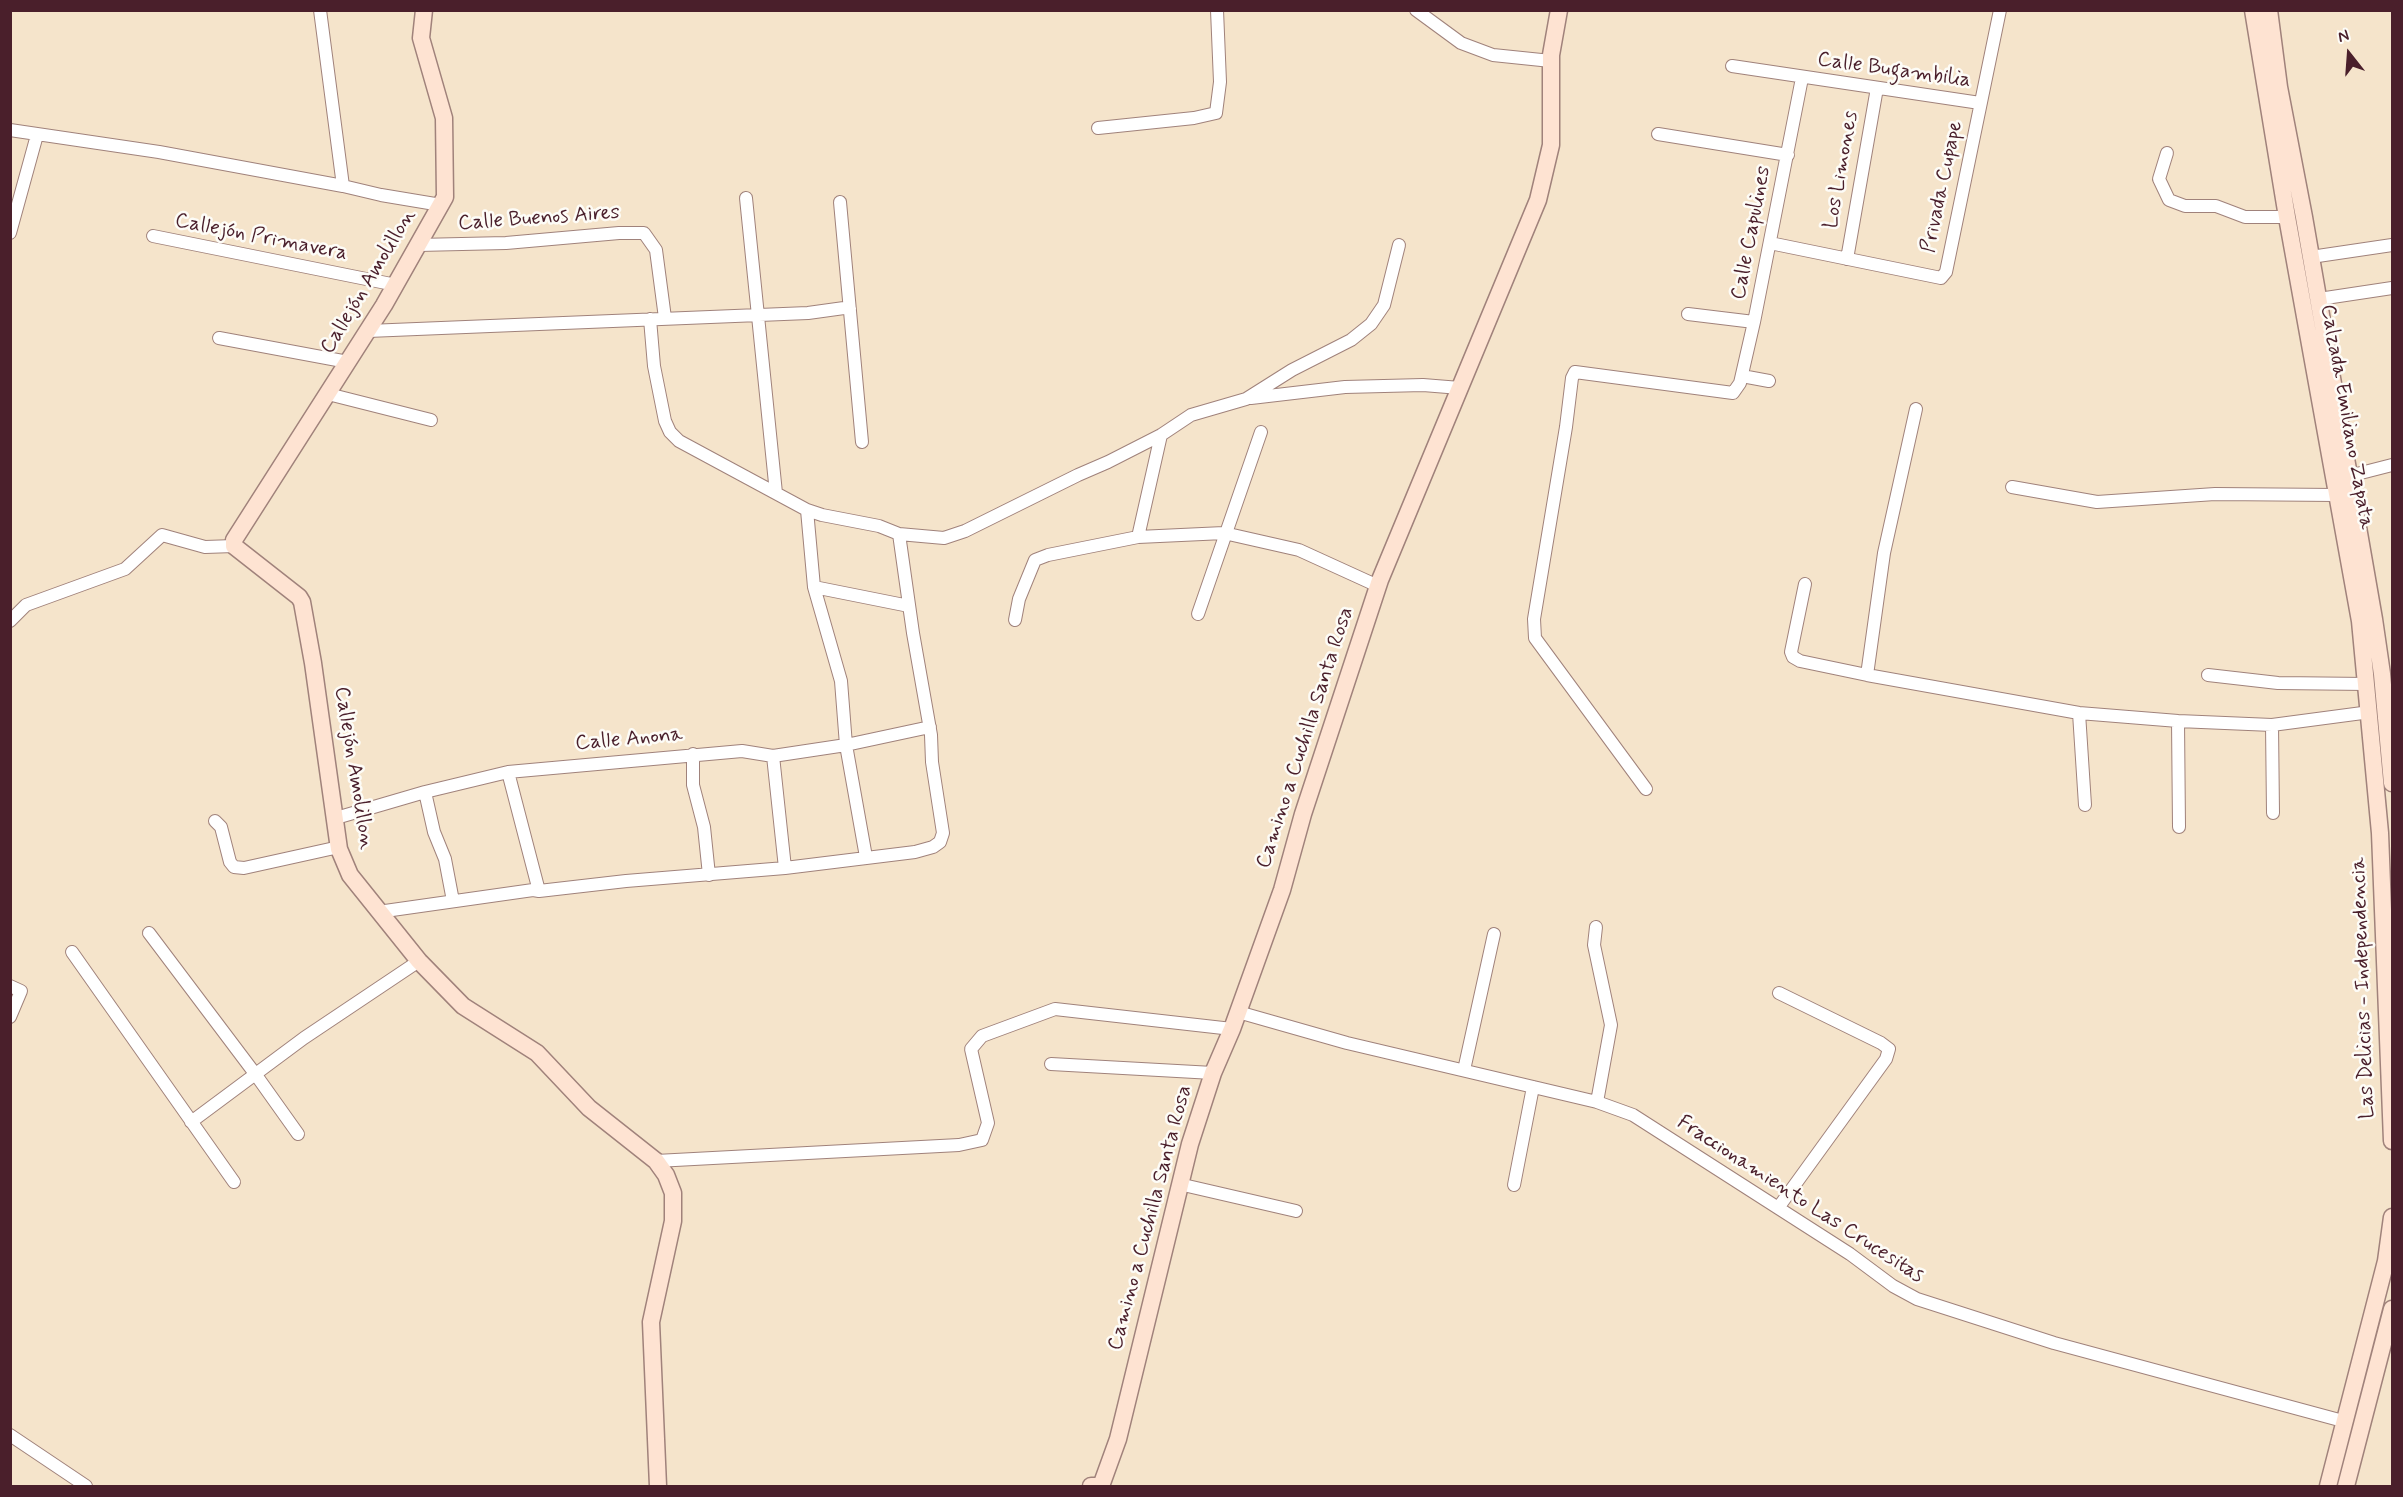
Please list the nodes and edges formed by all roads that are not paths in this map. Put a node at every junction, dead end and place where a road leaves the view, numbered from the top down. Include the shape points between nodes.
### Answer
1 (320, 10) edge
2 (424, 10) edge
3 (1217, 10) edge
4 (1416, 10) edge
5 (1559, 10) edge
6 (2000, 10) edge
7 (2253, 10) edge
8 (2269, 10) edge
9 (1551, 61) junction
10 (1732, 66) dead end
11 (1802, 78) junction
12 (1877, 88) junction
13 (1980, 103) junction
14 (1098, 128) dead end
15 (10, 130) edge
16 (1658, 134) dead end
17 (37, 135) junction
18 (2167, 153) dead end
19 (1788, 155) junction
20 (343, 186) junction
21 (746, 198) dead end
22 (840, 202) dead end
23 (441, 205) junction
24 (2287, 217) junction
25 (10, 233) edge
26 (153, 236) dead end
27 (1770, 243) junction
28 (418, 245) junction
29 (1399, 245) dead end
30 (2392, 245) edge
31 (2311, 257) junction
32 (1846, 259) junction
33 (396, 285) junction
34 (2392, 288) edge
35 (2319, 299) junction
36 (850, 309) junction
37 (1688, 314) dead end
38 (757, 315) junction
39 (665, 318) junction
40 (650, 319) junction
41 (1754, 322) junction
42 (368, 331) junction
43 (219, 338) dead end
44 (348, 362) junction
45 (1742, 376) junction
46 (1769, 381) dead end
47 (1460, 388) junction
48 (328, 394) junction
49 (1246, 399) junction
50 (1916, 410) dead end
51 (431, 420) dead end
52 (1261, 432) dead end
53 (1161, 435) junction
54 (862, 442) dead end
55 (2392, 465) edge
56 (2349, 476) junction
57 (2012, 487) dead end
58 (776, 493) junction
59 (2337, 495) junction
60 (807, 510) junction
61 (1224, 533) junction
62 (899, 534) junction
63 (1138, 537) junction
64 (234, 546) junction
65 (1805, 584) dead end
66 (1378, 586) junction
67 (814, 587) junction
68 (909, 606) junction
69 (1198, 614) dead end
70 (1015, 620) dead end
71 (10, 621) edge
72 (2387, 673) edge
73 (1867, 675) junction
74 (2208, 675) dead end
75 (2367, 684) junction
76 (2370, 712) junction
77 (2079, 713) junction
78 (2178, 721) junction
79 (2272, 725) junction
80 (930, 727) junction
81 (2390, 732) edge
82 (846, 745) junction
83 (693, 754) junction
84 (773, 756) junction
85 (508, 772) junction
86 (2392, 783) edge
87 (1646, 789) dead end
88 (425, 792) junction
89 (2085, 805) dead end
90 (2273, 813) dead end
91 (336, 818) junction
92 (215, 821) dead end
93 (2179, 827) dead end
94 (2380, 833) joint
95 (339, 847) junction
96 (866, 857) junction
97 (785, 868) junction
98 (708, 874) junction
99 (2388, 886) edge
100 (539, 891) junction
101 (453, 901) junction
102 (378, 912) junction
103 (1596, 927) dead end
104 (149, 933) dead end
105 (1494, 934) dead end
106 (72, 952) dead end
107 (419, 961) junction
108 (16, 989) edge
109 (1779, 993) dead end
110 (1238, 1012) junction
111 (10, 1017) edge
112 (1232, 1029) junction
113 (1051, 1064) dead end
114 (1464, 1070) junction
115 (1213, 1073) junction
116 (256, 1075) junction
117 (1533, 1087) junction
118 (1597, 1102) junction
119 (191, 1122) junction
120 (298, 1134) dead end
121 (2392, 1141) edge
122 (656, 1161) junction
123 (234, 1182) dead end
124 (1179, 1184) junction
125 (1514, 1185) dead end
126 (1778, 1208) junction
127 (1296, 1211) dead end
128 (2392, 1217) edge
129 (2392, 1309) edge
130 (2355, 1377) junction
131 (2373, 1383) junction
132 (2343, 1421) junction
133 (10, 1435) edge
134 (86, 1486) edge
135 (658, 1486) edge
136 (1091, 1486) edge
137 (1101, 1486) edge
138 (2328, 1486) edge
139 (2346, 1486) edge

1 - 20 street
2 - 23 street, Callejón Amolillon via 423,47 444,118 447,187
3 - 14 street via 1220,82 1216,113
4 - 9 street via 1461,43 1493,55
5 - 9 street, Camino a Cuchilla Santa Rosa
6 - 13 street, Privada Cupape
7 - 24 street, Calzada Emiliano Zapata
8 - 31 street, Calzada Emiliano Zapata via 2279,87
9 - 47 street, Camino a Cuchilla Santa Rosa via 1551,144 1538,201
10 - 11 street, Calle Bugambilia
11 - 12 street, Calle Bugambilia
11 - 19 street, Calle Capulines
12 - 13 street, Calle Bugambilia
12 - 32 street, Los Limones
13 - 32 street, Privada Cupape via 1946,272 1941,278
15 - 17 street
16 - 19 street
17 - 20 street via 159,152
17 - 25 street
18 - 24 street via 2159,179 2169,200 2185,206 2216,206 2245,217
19 - 27 street, Calle Capulines
20 - 23 street
21 - 38 street
22 - 36 street
23 - 28 street, Callejón Amolillon
24 - 59 street, Calzada Emiliano Zapata
26 - 33 street, Callejón Primavera
27 - 32 street
27 - 41 street, Calle Capulines
28 - 33 street, Callejón Amolillon
28 - 39 street, Calle Buenos Aires via 644,233 656,250
29 - 49 street via 1384,305 1371,324 1351,340
30 - 31 street
31 - 35 street, Calzada Emiliano Zapata
33 - 42 street, Callejón Amolillon
34 - 35 street
35 - 56 street, Calzada Emiliano Zapata
36 - 38 street
36 - 54 street
37 - 41 street
38 - 39 street
38 - 58 street
39 - 40 street
40 - 42 street
40 - 58 street via 654,366 664,421 670,432 679,441
41 - 45 street, Calle Capulines
42 - 44 street, Callejón Amolillon
43 - 44 street
44 - 48 street, Callejón Amolillon
45 - 46 street
45 - 87 street, Calle Capulines via 1733,393 1575,372 1534,619 1535,638
47 - 49 street via 1345,387
47 - 66 street, Camino a Cuchilla Santa Rosa
48 - 51 street
48 - 64 street, Callejón Amolillon via 234,540
49 - 53 street via 1191,415
50 - 73 street via 1884,553
52 - 61 street
53 - 62 street via 965,531 944,538
53 - 63 street
55 - 56 street
56 - 72 street, Calzada Emiliano Zapata
57 - 59 street via 2097,502 2215,494
58 - 60 street
59 - 75 street, Calzada Emiliano Zapata
60 - 62 street
60 - 67 street
61 - 63 street
61 - 66 street via 1299,550
61 - 69 street
62 - 68 street
63 - 70 street via 1035,560
64 - 71 street via 205,548 162,535 125,569 26,605
64 - 91 street, Callejón Amolillon via 302,602
65 - 73 street via 1793,657
66 - 110 street, Camino a Cuchilla Santa Rosa via 1282,890
67 - 68 street
67 - 82 street via 841,681
68 - 80 street
72 - 81 street, Calzada Emiliano Zapata
73 - 77 street
74 - 75 street via 2278,683
75 - 76 street, Calzada Emiliano Zapata
76 - 79 street
76 - 94 street, Calzada Emiliano Zapata
77 - 78 street
77 - 89 street
78 - 79 street
78 - 93 street
79 - 90 street
80 - 82 street, Calle Anona
80 - 96 street via 943,833 940,842 915,852
81 - 86 street, Calzada Emiliano Zapata
82 - 84 street, Calle Anona
82 - 96 street
83 - 84 street, Calle Anona via 742,750
83 - 85 street, Calle Anona
83 - 98 street via 693,785 704,827
84 - 97 street
85 - 88 street, Calle Anona
85 - 100 street
88 - 91 street, Calle Anona
88 - 101 street
91 - 95 street, Callejón Amolillon
92 - 95 street via 220,824 234,867
94 - 99 street, Las Delicias - Independencia
95 - 102 street, Callejón Amolillon via 350,875
96 - 97 street
97 - 98 street
98 - 100 street
99 - 121 street, Las Delicias - Independencia
100 - 101 street
101 - 102 street
102 - 107 street, Callejón Amolillon
103 - 118 street via 1594,945 1611,1025
104 - 116 street
105 - 114 street
106 - 119 street
107 - 116 street
107 - 122 street, Callejón Amolillon via 463,1006 537,1053 589,1108
108 - 111 street
109 - 126 street via 1888,1049 1886,1059
110 - 112 street, Camino a Cuchilla Santa Rosa
110 - 114 street, Fraccionamiento Las Crucesitas
112 - 115 street, Camino a Cuchilla Santa Rosa
112 - 122 street via 1055,1009 982,1036 971,1049 987,1124 982,1140 959,1145
113 - 115 street
114 - 117 street, Fraccionamiento Las Crucesitas
115 - 124 street, Camino a Cuchilla Santa Rosa
116 - 119 street
116 - 120 street
117 - 118 street, Fraccionamiento Las Crucesitas
117 - 125 street
118 - 126 street, Fraccionamiento Las Crucesitas via 1633,1115
119 - 123 street
122 - 135 street, Callejón Amolillon via 673,1193 673,1221 651,1322
124 - 127 street
124 - 137 street, Camino a Cuchilla Santa Rosa via 1118,1439
126 - 132 street, Fraccionamiento Las Crucesitas via 1917,1299 2054,1343
128 - 130 street via 2386,1261
129 - 131 street
130 - 131 street
130 - 132 street
131 - 139 street
132 - 138 street
133 - 134 street
136 - 137 street

